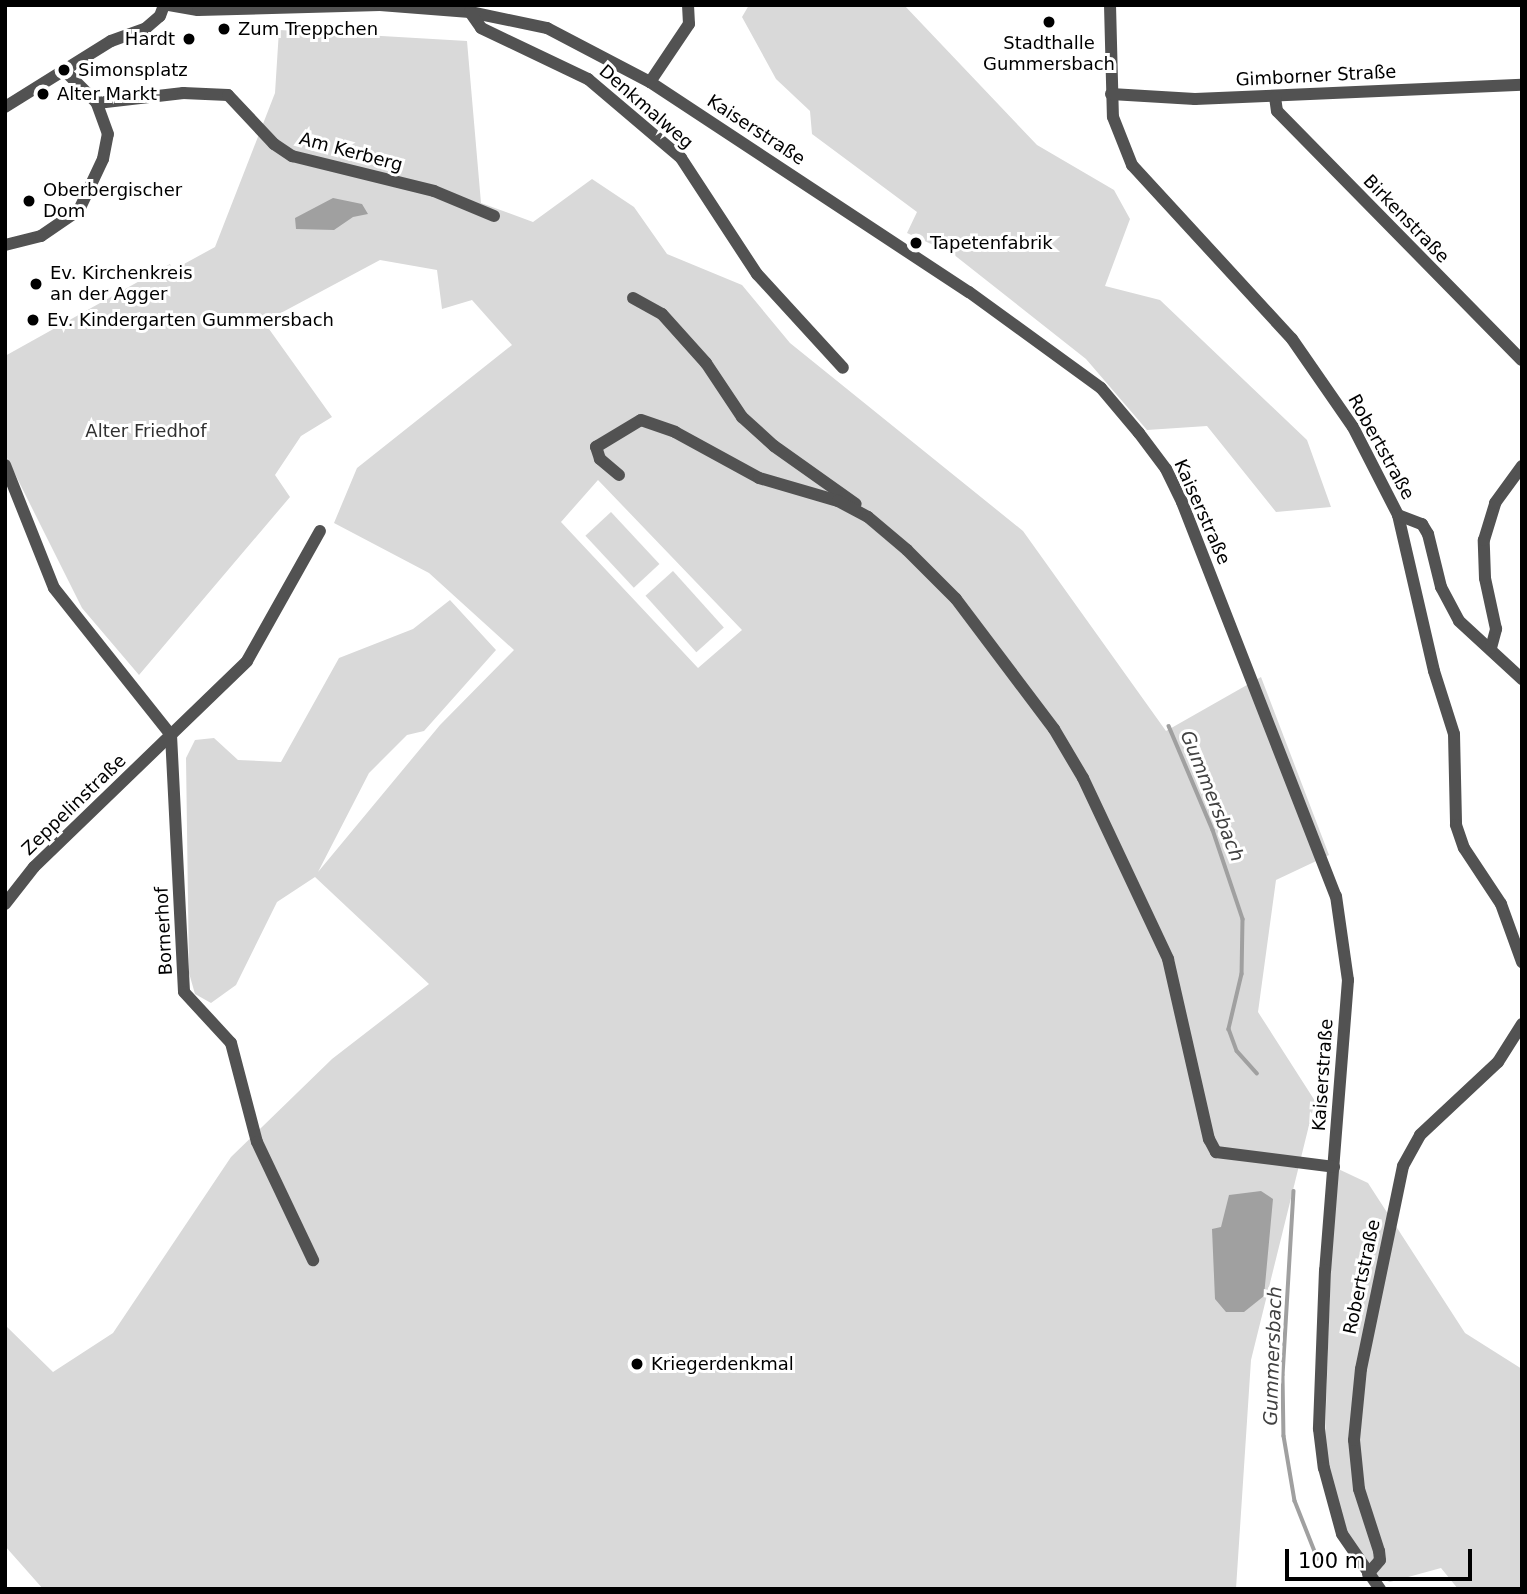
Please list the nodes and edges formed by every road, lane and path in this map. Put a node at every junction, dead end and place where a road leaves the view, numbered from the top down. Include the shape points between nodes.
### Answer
1 (166, 5) edge
2 (380, 5) edge
3 (688, 5) edge
4 (1110, 5) edge
5 (470, 12) junction
6 (64, 70) junction
7 (650, 82) junction
8 (1522, 85) edge
9 (1111, 94) junction
10 (1275, 97) junction
11 (97, 103) junction
12 (5, 107) edge
13 (494, 216) dead end
14 (5, 245) edge
15 (632, 298) dead end
16 (1522, 360) edge
17 (843, 368) dead end
18 (5, 465) edge
19 (1522, 466) edge
20 (619, 475) dead end
21 (1398, 515) junction
22 (868, 517) junction
23 (320, 531) dead end
24 (1491, 648) junction
25 (1522, 679) edge
26 (171, 735) junction
27 (5, 904) edge
28 (1522, 962) edge
29 (1522, 1024) edge
30 (1334, 1167) junction
31 (313, 1260) dead end
32 (1368, 1574) junction
33 (1380, 1589) edge

1 - 2 street, Kaiserstraße via 198,10
1 - 6 street via 146,27 111,41
2 - 5 street, Kaiserstraße
3 - 7 street via 689,24
4 - 9 street, Robertstraße
5 - 7 street, Kaiserstraße via 547,28
5 - 17 street, Denkmalweg via 481,28 589,79 681,158 757,274
6 - 11 street
6 - 12 street
7 - 30 street, Kaiserstraße via 1063,359 1101,388 1166,469 1336,896 1348,980
8 - 10 street, Gimborner Straße via 1427,86
9 - 10 street, Gimborner Straße
9 - 21 street, Robertstraße via 1113,117 1132,165 1292,339 1353,427
10 - 16 street, Birkenstraße via 1277,111
11 - 13 street, Am Kerberg via 183,93 228,95 274,144 292,156 434,191
11 - 14 street via 108,134 103,159 79,210 41,236
15 - 22 street via 662,314 706,363 742,417
18 - 26 street via 54,588
19 - 24 street via 1494,503 1484,540 1485,578 1496,629
20 - 22 street via 600,459 596,447 641,420 675,432 759,478 838,501
21 - 24 street via 1422,524 1447,603 1459,621
21 - 28 street, Robertstraße via 1434,671 1454,734 1456,825 1464,848 1501,904
22 - 30 street via 956,599 1054,729 1083,778 1168,960 1209,1139 1216,1152
23 - 26 street via 247,661
24 - 25 street
26 - 27 street, Zeppelinstraße via 34,867
26 - 31 street, Bornerhof via 184,992 231,1043 257,1142
29 - 32 street, Robertstraße via 1498,1062 1420,1135 1403,1166 1361,1369 1354,1440 1359,1489 1380,1551 1380,1560
30 - 32 street, Kaiserstraße via 1319,1359 1319,1429 1342,1534
32 - 33 street, Kaiserstraße

